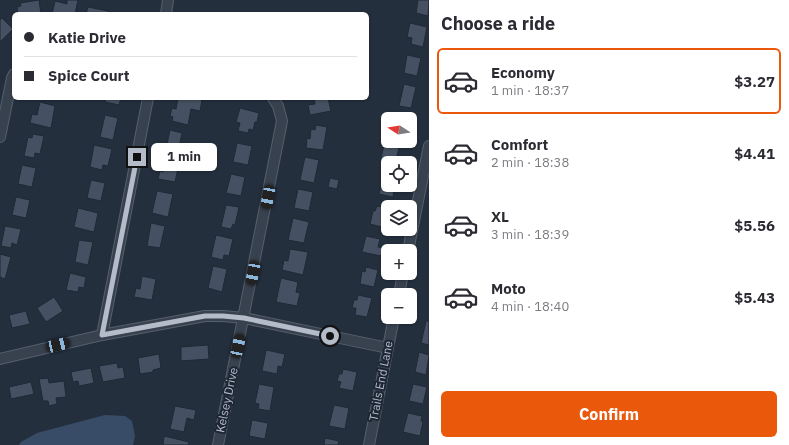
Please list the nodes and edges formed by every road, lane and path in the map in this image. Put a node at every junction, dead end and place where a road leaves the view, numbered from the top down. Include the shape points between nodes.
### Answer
1 (168, 0) edge
2 (166, 12) edge
3 (12, 78) edge
4 (148, 100) edge
5 (274, 100) edge
6 (0, 137) edge
7 (429, 146) edge
8 (409, 244) edge
9 (244, 318) junction
10 (393, 324) edge
11 (102, 335) junction
12 (388, 348) junction
13 (0, 359) edge
14 (218, 445) edge
15 (369, 445) edge

1 - 2 street
3 - 6 street
4 - 11 street
5 - 9 street, Kelsey Drive via 282,121
7 - 8 street
9 - 11 street via 205,316
9 - 12 street
9 - 14 street, Kelsey Drive
10 - 12 street, Trails End Lane
11 - 13 street
12 - 15 street, Trails End Lane

